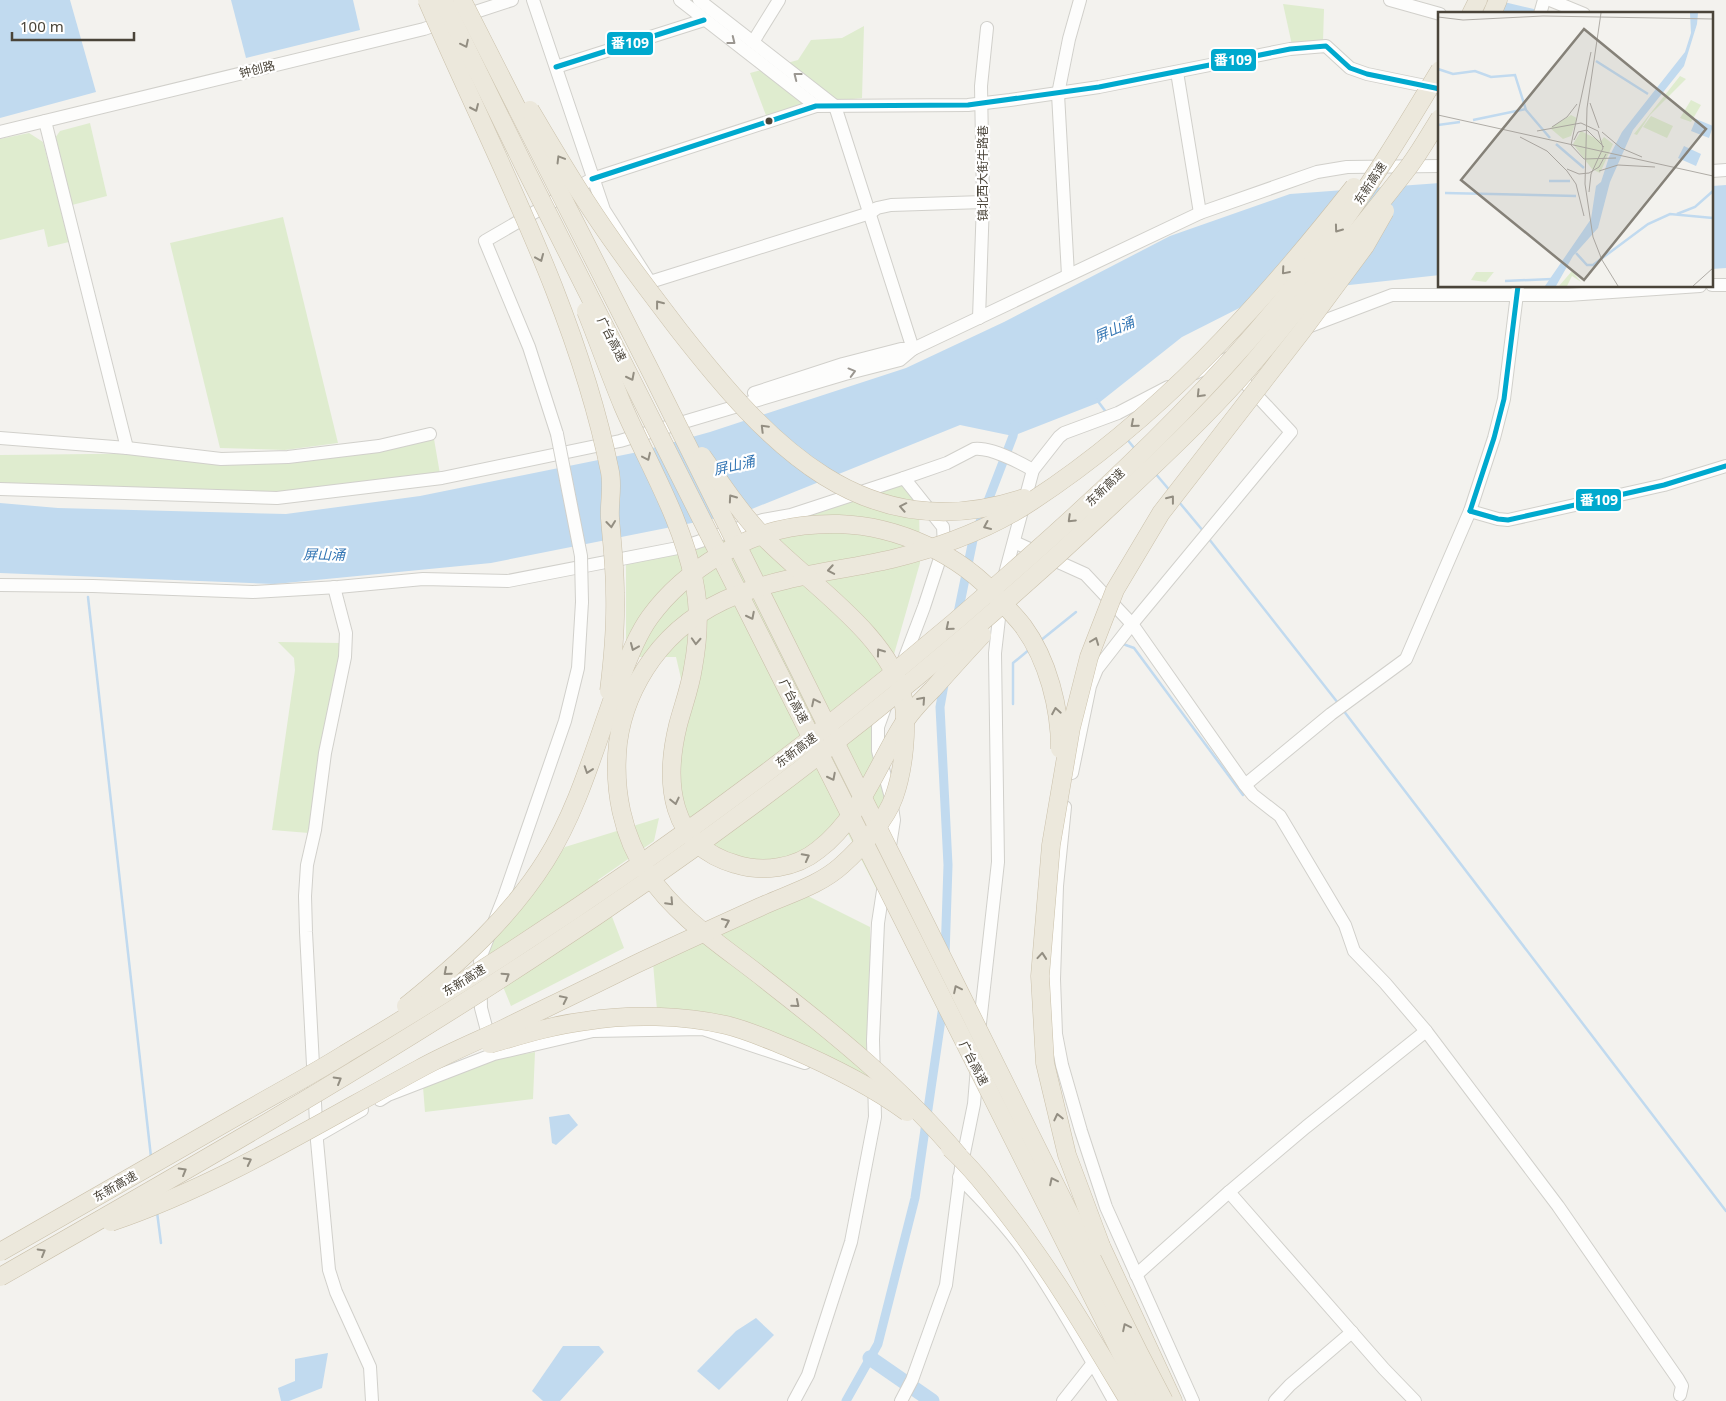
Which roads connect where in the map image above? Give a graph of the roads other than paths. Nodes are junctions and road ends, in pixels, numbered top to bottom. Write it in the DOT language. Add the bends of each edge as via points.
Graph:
graph roads {
  1 [pos="427,0"];
  2 [pos="443,0"];
  3 [pos="463,0"];
  4 [pos="512,0"];
  5 [pos="533,0"];
  6 [pos="680,0"];
  7 [pos="700,0"];
  8 [pos="779,0"];
  9 [pos="1080,0"];
  10 [pos="1390,0"];
  11 [pos="1478,0"];
  12 [pos="1498,0"];
  13 [pos="1544,4"];
  14 [pos="1471,12"];
  15 [pos="1493,12"];
  16 [pos="1576,12"];
  17 [pos="1438,13"];
  18 [pos="704,20"];
  19 [pos="987,28"];
  20 [pos="753,42"];
  21 [pos="556,66"];
  22 [pos="1177,72"];
  23 [pos="1438,73"];
  24 [pos="1438,89"];
  25 [pos="1058,94"];
  26 [pos="981,104"];
  27 [pos="816,106"];
  28 [pos="835,106"];
  29 [pos="45,121"];
  30 [pos="1438,121"];
  31 [pos="1406,126"];
  32 [pos="0,132"];
  33 [pos="1412,162"];
  34 [pos="1438,166"];
  35 [pos="526,170"];
  36 [pos="592,179"];
  37 [pos="983,202"];
  38 [pos="870,213"];
  39 [pos="1200,213"];
  40 [pos="1068,275"];
  41 [pos="1671,288"];
  42 [pos="1518,290"];
  43 [pos="979,318"];
  44 [pos="913,349"];
  45 [pos="1223,360"];
  46 [pos="651,372"];
  47 [pos="430,434"];
  48 [pos="0,438"];
  49 [pos="127,448"];
  50 [pos="1726,466"];
  51 [pos="1034,470"];
  52 [pos="904,478"];
  53 [pos="1052,487"];
  54 [pos="0,488"];
  55 [pos="1470,511"];
  56 [pos="1014,542"];
  57 [pos="1031,581"];
  58 [pos="0,585"];
  59 [pos="334,587"];
  60 [pos="1132,624"];
  61 [pos="604,724"];
  62 [pos="1245,785"];
  63 [pos="1060,794"];
  64 [pos="1426,1031"];
  65 [pos="345,1054"];
  66 [pos="494,1054"];
  67 [pos="434,1061"];
  68 [pos="874,1097"];
  69 [pos="317,1136"];
  70 [pos="958,1156"];
  71 [pos="960,1177"];
  72 [pos="1229,1192"];
  73 [pos="74,1234"];
  74 [pos="0,1252"];
  75 [pos="1136,1275"];
  76 [pos="0,1277"];
  77 [pos="1352,1332"];
  78 [pos="1093,1363"];
  79 [pos="1680,1396"];
  80 [pos="903,1398"];
  81 [pos="372,1401"];
  82 [pos="794,1401"];
  83 [pos="1063,1401"];
  84 [pos="1114,1401"];
  85 [pos="1129,1401"];
  86 [pos="1145,1401"];
  87 [pos="1164,1401"];
  88 [pos="1173,1401"];
  89 [pos="1193,1401"];
  90 [pos="1275,1401"];
  91 [pos="1415,1401"];
  1 -- 61 [label="highway, one-way, bridge" via="546,272 569,330 599,427 610,475 616,593"];
  2 -- 35 [label="highway, 广台高速, one-way, bridge"];
  3 -- 46 [label="highway, 广台高速, bridge"];
  53 -- 3 [label="highway, one-way, bridge" via="993,507 922,511 861,496 834,483 795,456 744,408 641,282 585,200"];
  4 -- 29 [label="street, 钟创路" via="424,29"];
  5 -- 21 [label="street"];
  6 -- 18 [label="street"];
  7 -- 20 [label="street"];
  8 -- 20 [label="street"];
  9 -- 25 [label="street"];
  10 -- 17 [label="street"];
  11 -- 14 [label="highway"];
  12 -- 15 [label="highway"];
  13 -- 16 [label="street"];
  18 -- 21 [label="street"];
  18 -- 27 [label="street, one-way"];
  19 -- 26 [label="street, 镇北西大街牛路巷"];
  28 -- 20 [label="street, one-way"];
  21 -- 36 [label="street"];
  22 -- 24 [label="street" via="1290,49 1326,46 1350,68"];
  22 -- 25 [label="street"];
  22 -- 39 [label="street"];
  23 -- 31 [label="highway, 东新高速, bridge"];
  25 -- 26 [label="street"];
  25 -- 40 [label="street"];
  26 -- 28 [label="street"];
  26 -- 37 [label="street, 镇北西大街牛路巷"];
  27 -- 28 [label="street"];
  27 -- 36 [label="street"];
  28 -- 38 [label="street"];
  29 -- 32 [label="street, 钟创路"];
  29 -- 49 [label="street"];
  30 -- 33 [label="highway, 东新高速, bridge"];
  31 -- 53 [label="highway, one-way, bridge" via="1227,336 1140,418"];
  31 -- 65 [label="highway, 东新高速, one-way, bridge" via="1360,199 1324,248 1218,375 1062,528 977,604 790,754 639,865"];
  33 -- 57 [label="highway, 东新高速, bridge" via="1245,372 1178,442"];
  63 -- 33 [label="highway, one-way, bridge" via="1071,728 1089,657 1115,590 1161,513 1365,246"];
  34 -- 39 [label="street" via="1347,167 1317,172"];
  35 -- 57 [label="highway, one-way, bridge" via="623,406 690,558 695,584 696,650 671,774 679,815 693,840 726,861 760,869 785,866 818,850 857,805 916,707"];
  35 -- 86 [label="highway, 广台高速, one-way, bridge"];
  36 -- 38 [label="street" via="604,210 650,282"];
  36 -- 66 [label="street, bridge" via="485,241 529,346 557,434 581,556 582,602 578,668 566,721 480,958 481,1008"];
  37 -- 38 [label="street" via="891,205"];
  37 -- 43 [label="street, 镇北西大街牛路巷"];
  38 -- 44 [label="street"];
  39 -- 40 [label="street"];
  40 -- 43 [label="street"];
  41 -- 42 [label="street" via="1568,295"];
  42 -- 45 [label="street" via="1392,295"];
  42 -- 55 [label="street" via="1502,407"];
  43 -- 44 [label="street"];
  44 -- 54 [label="street" via="901,349 834,367 653,425 620,440 442,478 277,498"];
  45 -- 51 [label="street" via="1118,413 1064,433"];
  45 -- 60 [label="street" via="1291,432"];
  67 -- 46 [label="highway, one-way, bridge" via="690,938 822,879 862,844 894,798 905,724 903,698 891,669 857,624 776,550 744,514 680,422"];
  87 -- 46 [label="highway, 广台高速, one-way, bridge"];
  47 -- 49 [label="street" via="379,446 288,457 222,459"];
  48 -- 49 [label="street"];
  50 -- 55 [label="street" via="1664,484 1508,520"];
  51 -- 52 [label="street" via="979,448"];
  51 -- 56 [label="street"];
  52 -- 59 [label="street" via="683,547 508,581 423,579"];
  52 -- 68 [label="street" via="943,527 944,546 878,727 878,751 894,820 878,923"];
  53 -- 70 [label="highway, one-way, bridge" via="1000,520 938,545 893,559 774,582 710,606 671,636 647,666 627,704 619,737 617,777 623,819 638,857 661,892 689,920 793,1001 903,1096"];
  55 -- 62 [label="street" via="1406,659"];
  56 -- 60 [label="street" via="1085,574"];
  56 -- 71 [label="street" via="1004,573 995,653 998,862 974,1104"];
  73 -- 57 [label="highway, 东新高速, one-way, bridge" via="408,1038 628,895 855,727"];
  58 -- 59 [label="street" via="252,592"];
  59 -- 69 [label="street" via="346,633 345,656 325,753 305,896"];
  60 -- 62 [label="street"];
  60 -- 75 [label="street" via="1097,669 1090,686 1066,799 1057,886 1054,979 1056,1034 1062,1065 1106,1207"];
  63 -- 61 [label="highway, one-way, bridge" via="1060,730 1054,694 1041,658 1024,628 984,582 962,565 929,546 862,525 806,524 780,529 741,543 698,569 664,599 636,640"];
  61 -- 65 [label="highway, one-way, bridge" via="569,818 513,906 459,962"];
  62 -- 64 [label="street" via="1280,816 1345,925 1354,951"];
  88 -- 63 [label="highway, one-way, bridge" via="1101,1246 1070,1164 1046,1063 1040,976 1051,845"];
  64 -- 72 [label="street"];
  64 -- 79 [label="street" via="1569,1222 1678,1379 1682,1386"];
  65 -- 74 [label="highway, 东新高速, bridge"];
  66 -- 68 [label="street" via="593,1031 703,1030 802,1062"];
  66 -- 69 [label="street" via="388,1095"];
  67 -- 70 [label="highway, bridge" via="586,1020 698,1020 750,1033 854,1078 906,1112"];
  73 -- 67 [label="highway, one-way, bridge" via="184,1193"];
  68 -- 82 [label="street" via="875,1117 851,1242 808,1375"];
  69 -- 81 [label="street" via="330,1270 336,1292 370,1367"];
  70 -- 85 [label="highway, bridge" via="1037,1253"];
  71 -- 78 [label="street" via="991,1209 1024,1251"];
  71 -- 80 [label="street" via="946,1285"];
  72 -- 75 [label="street"];
  72 -- 77 [label="street"];
  76 -- 73 [label="highway, 东新高速, one-way, bridge"];
  75 -- 89 [label="street"];
  77 -- 90 [label="street"];
  77 -- 91 [label="street"];
  78 -- 83 [label="street"];
  78 -- 84 [label="street"];
}
